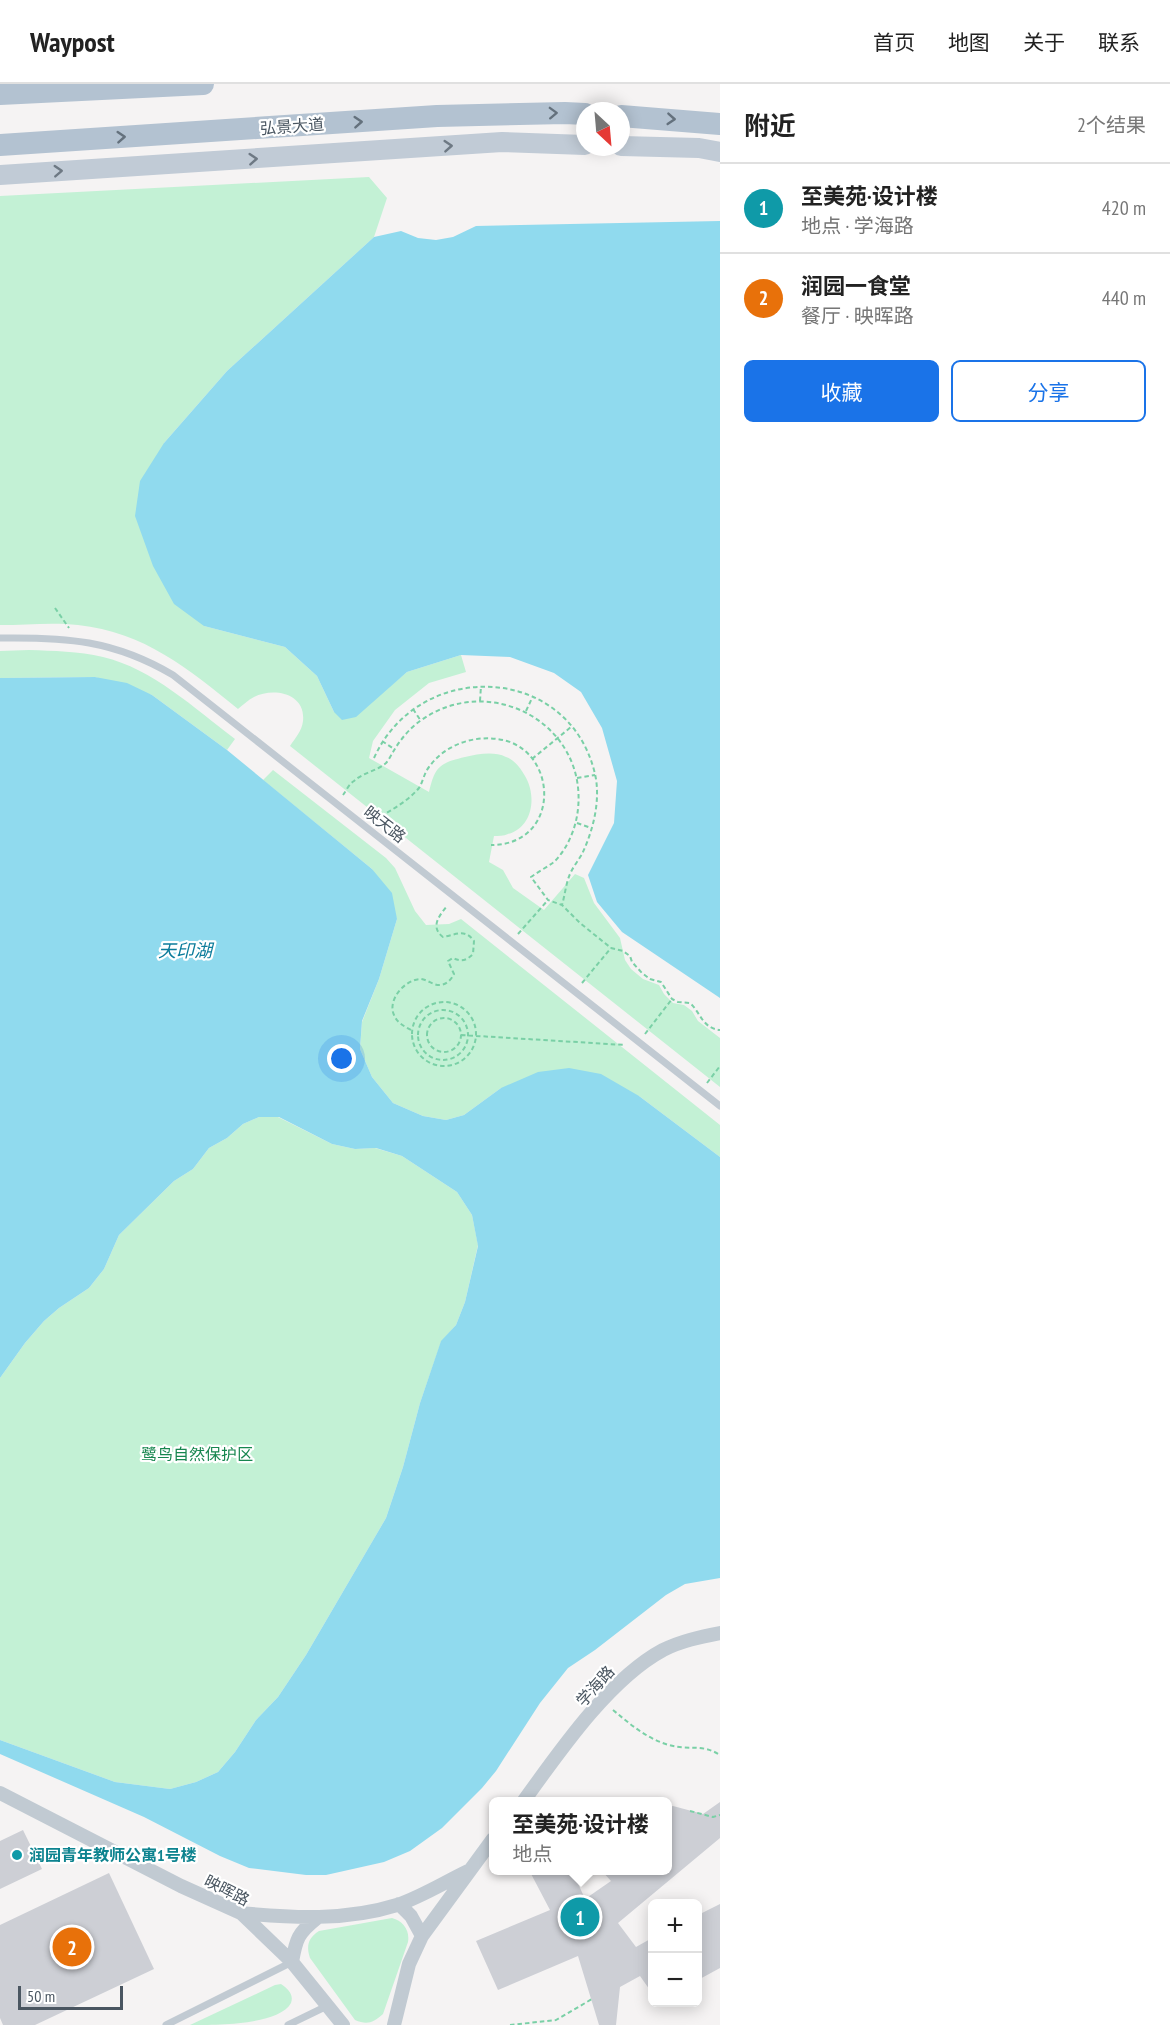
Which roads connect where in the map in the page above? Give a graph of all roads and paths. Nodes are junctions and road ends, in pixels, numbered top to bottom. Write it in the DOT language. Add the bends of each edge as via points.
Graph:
graph roads {
  1 [pos="203,84"];
  2 [pos="0,94"];
  3 [pos="576,114"];
  4 [pos="630,117"];
  5 [pos="720,124"];
  6 [pos="0,145"];
  7 [pos="576,145"];
  8 [pos="630,146"];
  9 [pos="720,152"];
  10 [pos="0,175"];
  11 [pos="54,608"];
  12 [pos="69,628"];
  13 [pos="0,638"];
  14 [pos="481,686"];
  15 [pos="533,696"];
  16 [pos="480,701"];
  17 [pos="413,709"];
  18 [pos="526,711"];
  19 [pos="421,721"];
  20 [pos="571,727"];
  21 [pos="558,738"];
  22 [pos="382,741"];
  23 [pos="394,749"];
  24 [pos="374,758"];
  25 [pos="531,759"];
  26 [pos="595,775"];
  27 [pos="577,778"];
  28 [pos="343,795"];
  29 [pos="374,820"];
  30 [pos="577,823"];
  31 [pos="592,828"];
  32 [pos="491,845"];
  33 [pos="548,900"];
  34 [pos="449,903"];
  35 [pos="562,905"];
  36 [pos="518,934"];
  37 [pos="611,948"];
  38 [pos="581,983"];
  39 [pos="672,999"];
  40 [pos="411,1030"];
  41 [pos="720,1030"];
  42 [pos="645,1034"];
  43 [pos="461,1035"];
  44 [pos="468,1036"];
  45 [pos="476,1037"];
  46 [pos="629,1046"];
  47 [pos="719,1069"];
  48 [pos="707,1083"];
  49 [pos="720,1106"];
  50 [pos="720,1633"];
  51 [pos="603,1701"];
  52 [pos="720,1755"];
  53 [pos="0,1793"];
  54 [pos="527,1797"];
  55 [pos="690,1811"];
  56 [pos="720,1815"];
  57 [pos="489,1844"];
  58 [pos="468,1871"];
  59 [pos="399,1904"];
  60 [pos="241,1913"];
  61 [pos="317,1918"];
  62 [pos="422,1936"];
  63 [pos="292,1962"];
  64 [pos="592,1999"];
  65 [pos="327,2006"];
  66 [pos="392,2023"];
  67 [pos="166,2025"];
  68 [pos="288,2025"];
  69 [pos="343,2025"];
  70 [pos="510,2025"];
  1 -- 2 [label="main road"];
  6 -- 3 [label="main road, 弘景大道, one-way" via="437,116"];
  4 -- 5 [label="main road, one-way"];
  10 -- 7 [label="street, one-way" via="502,142"];
  8 -- 9 [label="street"];
  11 -- 12 [label="path"];
  13 -- 49 [label="lane, 映天路" via="74,639 110,647 173,675"];
  14 -- 15 [label="path"];
  14 -- 16 [label="path"];
  14 -- 17 [label="path" via="435,696"];
  15 -- 18 [label="path"];
  15 -- 20 [label="path" via="553,708"];
  16 -- 18 [label="path"];
  16 -- 19 [label="path" via="441,710"];
  17 -- 19 [label="path"];
  17 -- 22 [label="path"];
  18 -- 21 [label="path"];
  19 -- 23 [label="path"];
  20 -- 21 [label="path"];
  20 -- 26 [label="path" via="585,748"];
  21 -- 25 [label="path"];
  21 -- 27 [label="path"];
  22 -- 23 [label="path"];
  22 -- 24 [label="path"];
  23 -- 28 [label="path" via="385,764 354,780"];
  25 -- 29 [label="path" via="514,745 494,738 457,744 438,756 409,798"];
  25 -- 32 [label="path" via="541,775 544,790 538,823 513,842"];
  26 -- 27 [label="path"];
  26 -- 31 [label="path" via="597,800"];
  27 -- 30 [label="path"];
  30 -- 31 [label="path"];
  30 -- 33 [label="path" via="554,861 531,877"];
  31 -- 35 [label="path" via="569,875"];
  33 -- 35 [label="path"];
  33 -- 36 [label="path"];
  34 -- 40 [label="path" via="436,919 436,928 443,937 467,934 474,941 473,954 466,960 448,961 454,974 448,981 439,985 415,980 400,991 392,1005 393,1014"];
  35 -- 37 [label="path"];
  37 -- 38 [label="path"];
  37 -- 39 [label="path" via="630,956 642,973 661,982"];
  39 -- 41 [label="path" via="690,1003 710,1027"];
  39 -- 42 [label="path"];
  40 -- 45 [label="path" via="421,1010 442,1001 453,1002 471,1015"];
  40 -- 45 [label="path" via="415,1050 430,1064 440,1066 450,1066 468,1056"];
  43 -- 43 [label="path" via="455,1047 442,1052 430,1045 427,1031 435,1020 449,1019"];
  43 -- 44 [label="path"];
  44 -- 44 [label="path" via="461,1052 444,1059 427,1053 418,1038 423,1020 438,1010 456,1013 463,1019"];
  44 -- 45 [label="path"];
  45 -- 46 [label="path"];
  47 -- 48 [label="path"];
  50 -- 51 [label="street, 学海路" via="690,1639 662,1651 627,1674"];
  51 -- 52 [label="path" via="642,1733 670,1746 709,1748"];
  51 -- 54 [label="street, 学海路"];
  53 -- 60 [label="street, 映晖路" via="180,1886"];
  55 -- 56 [label="path"];
  57 -- 58 [label="street"];
  58 -- 59 [label="street"];
  58 -- 62 [label="street"];
  59 -- 61 [label="street"];
  59 -- 62 [label="street"];
  60 -- 61 [label="street"];
  60 -- 63 [label="street, 映晖路"];
  61 -- 63 [label="street" via="302,1929"];
  62 -- 66 [label="street" via="409,1964"];
  63 -- 65 [label="street, 映晖路"];
  63 -- 67 [label="lane"];
  64 -- 70 [label="path" via="556,2020"];
  65 -- 68 [label="lane"];
  65 -- 69 [label="street, 映晖路"];
}
